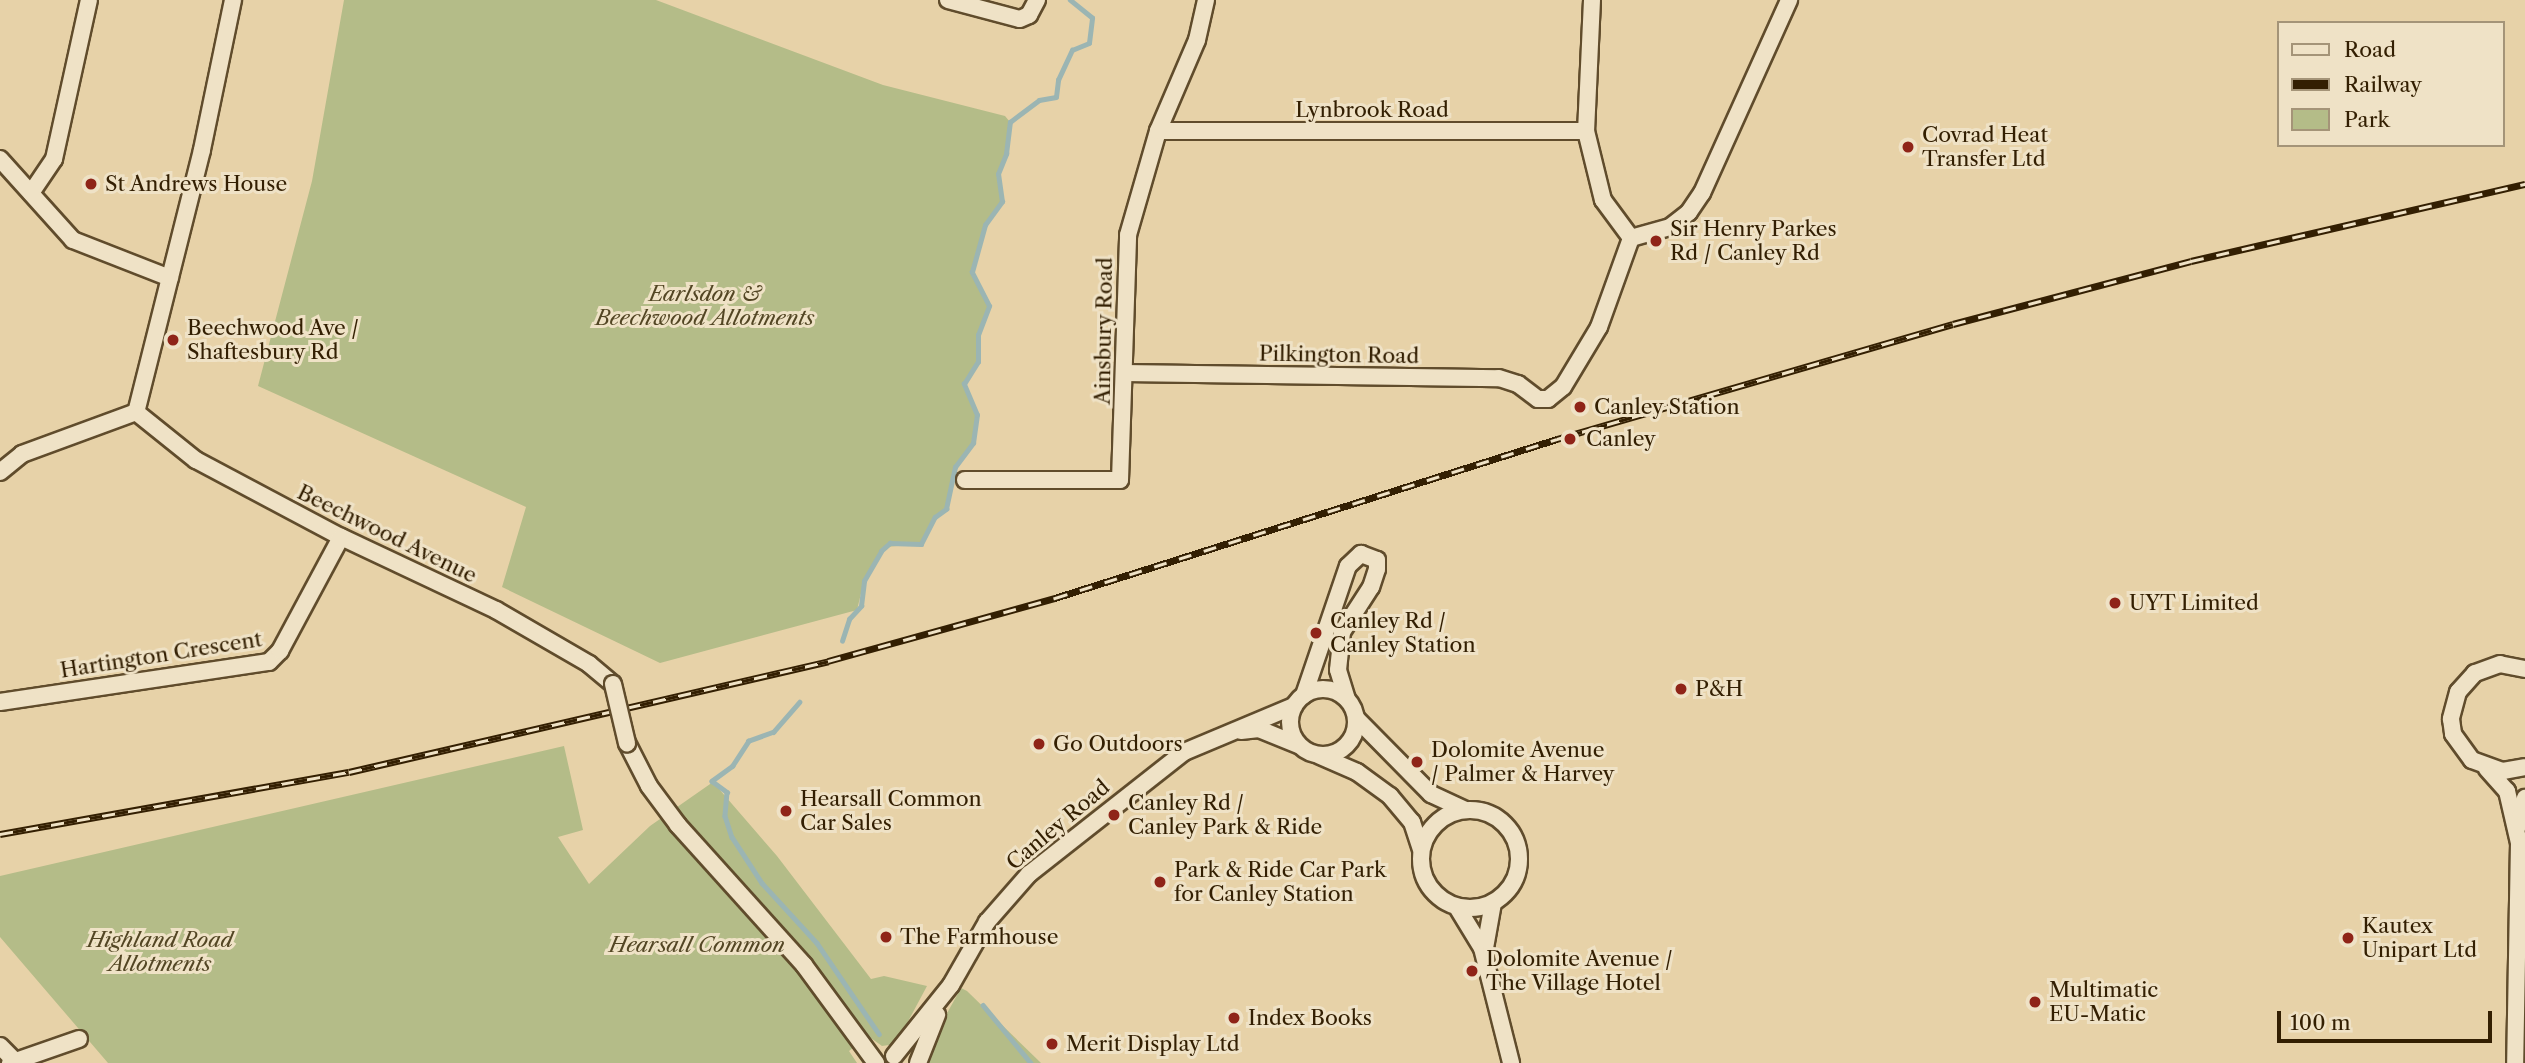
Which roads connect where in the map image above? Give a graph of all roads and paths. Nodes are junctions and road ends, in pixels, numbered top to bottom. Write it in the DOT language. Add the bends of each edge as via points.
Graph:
graph roads {
  1 [pos="89,0"];
  2 [pos="233,0"];
  3 [pos="948,0"];
  4 [pos="1037,0"];
  5 [pos="1206,0"];
  6 [pos="1592,0"];
  7 [pos="1789,0"];
  8 [pos="1158,131"];
  9 [pos="1586,131"];
  10 [pos="0,159"];
  11 [pos="31,193"];
  12 [pos="1631,238"];
  13 [pos="170,278"];
  14 [pos="1124,373"];
  15 [pos="136,412"];
  16 [pos="0,472"];
  17 [pos="965,480"];
  18 [pos="341,537"];
  19 [pos="2525,669"];
  20 [pos="1347,699"];
  21 [pos="1299,700"];
  22 [pos="0,702"];
  23 [pos="1356,718"];
  24 [pos="1226,732"];
  25 [pos="1298,745"];
  26 [pos="1317,755"];
  27 [pos="2525,767"];
  28 [pos="2487,769"];
  29 [pos="2525,798"];
  30 [pos="1466,810"];
  31 [pos="2518,829"];
  32 [pos="1421,849"];
  33 [pos="1493,903"];
  34 [pos="1457,907"];
  35 [pos="1486,968"];
  36 [pos="951,985"];
  37 [pos="79,1039"];
  38 [pos="0,1046"];
  39 [pos="890,1061"];
  40 [pos="12,1062"];
  41 [pos="918,1063"];
  42 [pos="1511,1063"];
  43 [pos="2515,1063"];
  1 -- 11 [label="street" via="54,159"];
  2 -- 13 [label="street"];
  3 -- 4 [label="street" via="1020,19 1030,15"];
  5 -- 8 [label="street, Ainsbury Road" via="1197,40"];
  6 -- 9 [label="street"];
  7 -- 12 [label="street" via="1702,193 1689,212 1670,227"];
  8 -- 9 [label="street, Lynbrook Road"];
  8 -- 14 [label="street, Ainsbury Road" via="1128,235"];
  9 -- 12 [label="street" via="1603,200"];
  10 -- 11 [label="street"];
  11 -- 13 [label="street" via="73,240"];
  12 -- 14 [label="street, Pilkington Road" via="1604,318 1563,387 1548,399 1538,399 1518,384 1499,378"];
  13 -- 15 [label="street"];
  14 -- 17 [label="street, Ainsbury Road" via="1120,480"];
  15 -- 16 [label="street" via="22,454"];
  15 -- 18 [label="street, Beechwood Avenue" via="196,460"];
  18 -- 22 [label="street, Hartington Crescent" via="280,651 269,662"];
  18 -- 39 [label="street, Beechwood Avenue, bridge" via="496,610 589,664 613,684 626,743 649,786 678,825 804,965 856,1037"];
  19 -- 28 [label="street" via="2500,664 2486,667 2465,681 2452,705 2460,748"];
  20 -- 21 [label="street" via="1322,689"];
  20 -- 21 [label="street" via="1338,670 1342,632 1377,569 1377,560 1361,554 1348,566"];
  20 -- 23 [label="street"];
  21 -- 24 [label="street, Canley Road"];
  21 -- 25 [label="street" via="1290,730"];
  23 -- 26 [label="street" via="1347,746 1333,754"];
  23 -- 30 [label="street" via="1415,780 1441,801"];
  24 -- 25 [label="street, Canley Road" via="1259,729"];
  24 -- 36 [label="street, Canley Road" via="1167,763 1029,874 987,922"];
  25 -- 26 [label="street"];
  26 -- 32 [label="street" via="1357,772 1390,796 1412,822"];
  27 -- 28 [label="street"];
  28 -- 31 [label="street" via="2507,791"];
  29 -- 31 [label="street"];
  30 -- 32 [label="street" via="1440,820"];
  30 -- 33 [label="street" via="1496,817 1511,831 1518,849 1516,877"];
  31 -- 43 [label="street"];
  32 -- 34 [label="street" via="1427,884 1439,898"];
  33 -- 34 [label="street"];
  33 -- 35 [label="street" via="1485,931"];
  34 -- 35 [label="street" via="1476,932"];
  35 -- 42 [label="street"];
  36 -- 39 [label="street, Canley Road"];
  36 -- 41 [label="street, Canley Road"];
  37 -- 40 [label="street"];
  38 -- 40 [label="street"];
}
